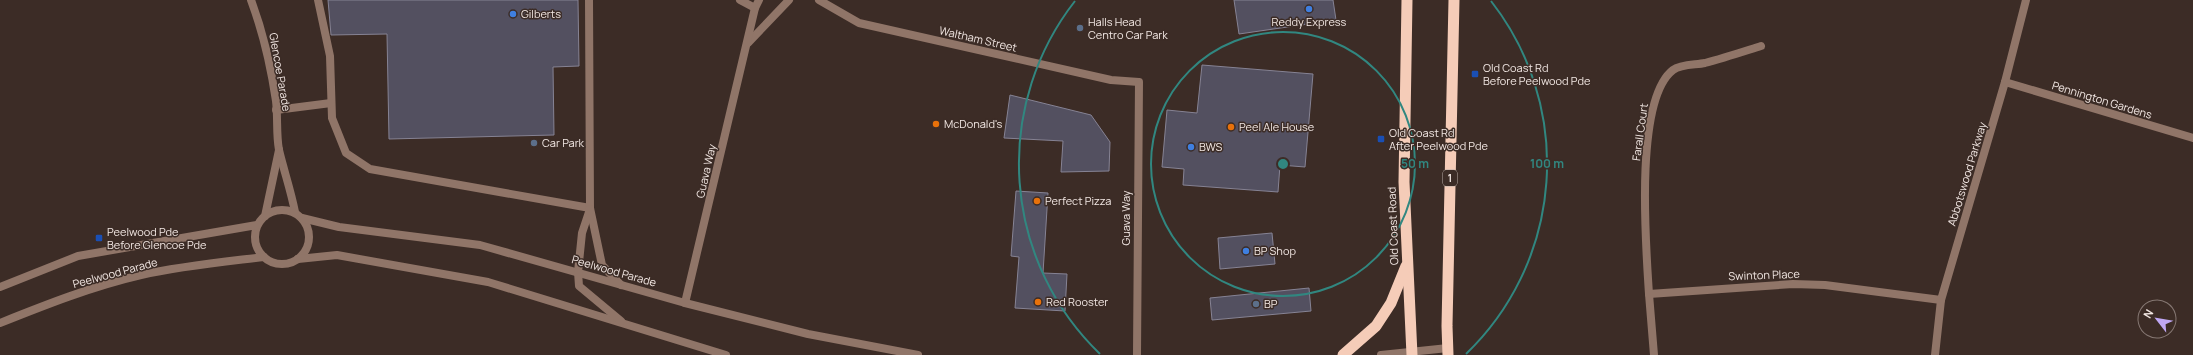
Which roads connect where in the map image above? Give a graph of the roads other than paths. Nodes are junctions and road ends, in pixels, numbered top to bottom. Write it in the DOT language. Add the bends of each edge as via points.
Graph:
graph roads {
  1 [pos="251,0"];
  2 [pos="318,0"];
  3 [pos="589,0"];
  4 [pos="740,0"];
  5 [pos="759,0"];
  6 [pos="789,0"];
  7 [pos="819,0"];
  8 [pos="1407,0"];
  9 [pos="1454,0"];
  10 [pos="2026,0"];
  11 [pos="755,8"];
  12 [pos="748,44"];
  13 [pos="1761,46"];
  14 [pos="1139,82"];
  15 [pos="2005,82"];
  16 [pos="331,103"];
  17 [pos="276,110"];
  18 [pos="2193,138"];
  19 [pos="279,150"];
  20 [pos="590,208"];
  21 [pos="295,212"];
  22 [pos="265,216"];
  23 [pos="302,218"];
  24 [pos="257,225"];
  25 [pos="264,257"];
  26 [pos="298,259"];
  27 [pos="1408,261"];
  28 [pos="578,272"];
  29 [pos="621,285"];
  30 [pos="0,287"];
  31 [pos="1650,294"];
  32 [pos="1941,300"];
  33 [pos="685,303"];
  34 [pos="0,323"];
  35 [pos="626,325"];
  36 [pos="1448,351"];
  37 [pos="1412,353"];
  38 [pos="726,355"];
  39 [pos="918,355"];
  40 [pos="1137,355"];
  41 [pos="1343,355"];
  42 [pos="1381,355"];
  43 [pos="1654,355"];
  44 [pos="1935,355"];
  1 -- 17 [label="street, Glencoe Parade" via="268,56"];
  2 -- 16 [label="street" via="330,56"];
  3 -- 20 [label="street"];
  4 -- 11 [label="street"];
  5 -- 11 [label="street, Guava Way"];
  6 -- 12 [label="street, Guava Way"];
  7 -- 14 [label="street, Waltham Street" via="859,23 1112,80"];
  8 -- 27 [label="highway, Old Coast Road" via="1404,182"];
  9 -- 36 [label="highway, 1"];
  10 -- 15 [label="street, Abbotswood Parkway"];
  11 -- 12 [label="street, Guava Way"];
  12 -- 33 [label="street, Guava Way"];
  13 -- 31 [label="street, Farall Court" via="1674,69 1663,81 1655,101 1646,155 1644,215"];
  14 -- 40 [label="street, Guava Way"];
  15 -- 18 [label="street, Pennington Gardens"];
  15 -- 32 [label="street, Abbotswood Parkway"];
  16 -- 17 [label="street"];
  16 -- 20 [label="street" via="332,118 346,153 370,169"];
  17 -- 19 [label="street, Glencoe Parade"];
  19 -- 21 [label="street, Glencoe Parade"];
  19 -- 22 [label="street, Glencoe Parade"];
  20 -- 28 [label="street" via="582,233"];
  20 -- 29 [label="street" via="602,265"];
  21 -- 22 [label="street" via="278,210"];
  21 -- 23 [label="street"];
  22 -- 24 [label="street"];
  23 -- 26 [label="street" via="307,226 309,240"];
  23 -- 28 [label="street, Peelwood Parade" via="339,227 480,245"];
  24 -- 25 [label="street" via="255,243"];
  24 -- 30 [label="street, Peelwood Parade" via="78,256"];
  25 -- 26 [label="street" via="280,264"];
  25 -- 34 [label="street, Peelwood Parade" via="140,275"];
  26 -- 35 [label="street" via="337,255 488,282"];
  27 -- 37 [label="highway, Old Coast Road"];
  27 -- 41 [label="highway" via="1391,304 1376,326"];
  28 -- 29 [label="street, Peelwood Parade"];
  28 -- 35 [label="street" via="579,286"];
  29 -- 33 [label="street, Peelwood Parade"];
  31 -- 32 [label="street, Swinton Place" via="1793,284 1825,285"];
  31 -- 43 [label="street"];
  32 -- 44 [label="street, Abbotswood Parkway"];
  33 -- 39 [label="street, Peelwood Parade" via="808,334"];
  35 -- 38 [label="street"];
  36 -- 37 [label="street"];
  37 -- 42 [label="street"];
}
